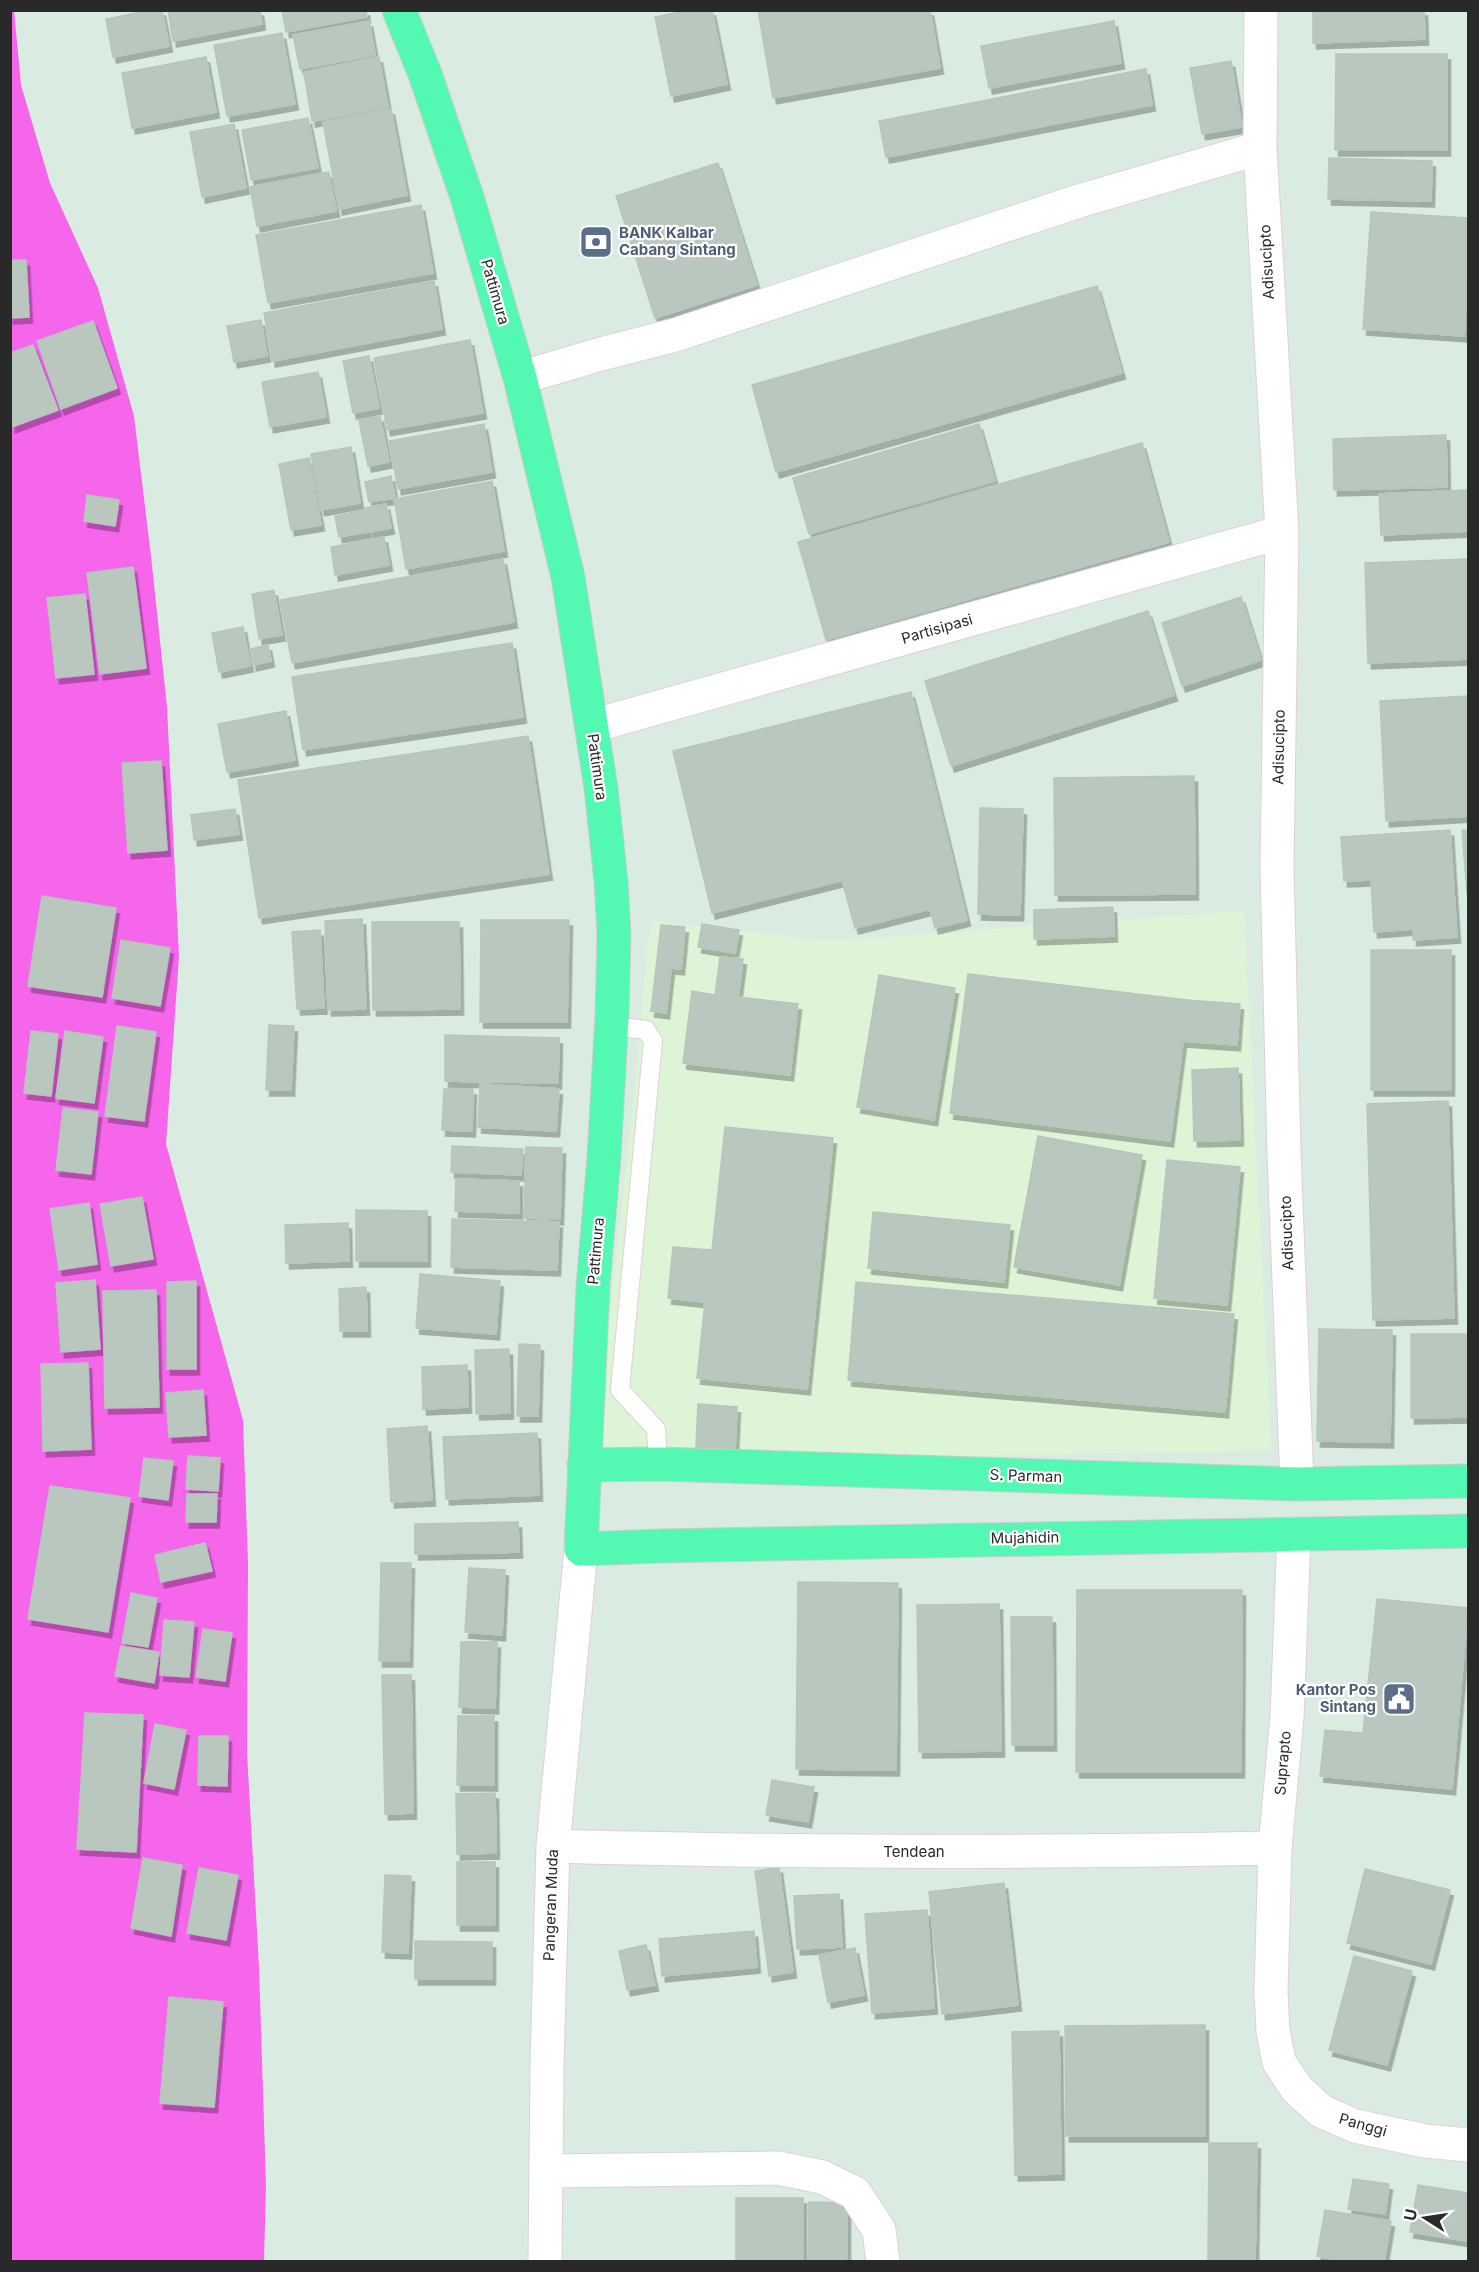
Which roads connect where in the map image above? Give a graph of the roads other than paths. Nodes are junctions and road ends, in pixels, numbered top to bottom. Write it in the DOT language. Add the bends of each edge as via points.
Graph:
graph roads {
  1 [pos="1261,10"];
  2 [pos="403,12"];
  3 [pos="1260,148"];
  4 [pos="520,378"];
  5 [pos="1282,532"];
  6 [pos="592,726"];
  7 [pos="610,1026"];
  8 [pos="658,1464"];
  9 [pos="584,1465"];
  10 [pos="1468,1481"];
  11 [pos="1297,1484"];
  12 [pos="1468,1531"];
  13 [pos="1294,1534"];
  14 [pos="581,1549"];
  15 [pos="553,1846"];
  16 [pos="1275,1848"];
  17 [pos="1271,1992"];
  18 [pos="1468,2145"];
  19 [pos="546,2170"];
  20 [pos="545,2262"];
  21 [pos="883,2262"];
  1 -- 3 [label="street, Adisucipto"];
  2 -- 4 [label="main road, Pattimura" via="467,198"];
  3 -- 4 [label="street" via="1068,204 675,335"];
  3 -- 5 [label="street, Adisucipto"];
  4 -- 6 [label="main road, Pattimura" via="568,578"];
  5 -- 6 [label="street, Partisipasi"];
  5 -- 11 [label="street, Adisucipto" via="1276,867"];
  6 -- 7 [label="main road, Pattimura" via="611,880 614,934"];
  7 -- 8 [label="lane" via="646,1030 652,1041 620,1390 656,1429"];
  7 -- 9 [label="main road, Pattimura"];
  8 -- 9 [label="main road, S. Parman"];
  8 -- 11 [label="main road, S. Parman"];
  9 -- 14 [label="main road, Pattimura"];
  10 -- 11 [label="main road, S. Parman"];
  12 -- 13 [label="main road, Mujahidin"];
  13 -- 14 [label="main road, Mujahidin"];
  13 -- 16 [label="street, Suprapto" via="1287,1717"];
  14 -- 15 [label="street, Pangeran Muda"];
  15 -- 16 [label="street, Tendean" via="848,1852"];
  15 -- 19 [label="street, Pangeran Muda"];
  16 -- 17 [label="street, Suprapto"];
  17 -- 18 [label="street, Panggi" via="1279,2062 1297,2089 1321,2111 1354,2126 1425,2141"];
  19 -- 20 [label="street, Pangeran Muda"];
  19 -- 21 [label="street" via="778,2168 822,2177 855,2193 879,2230"];
}
